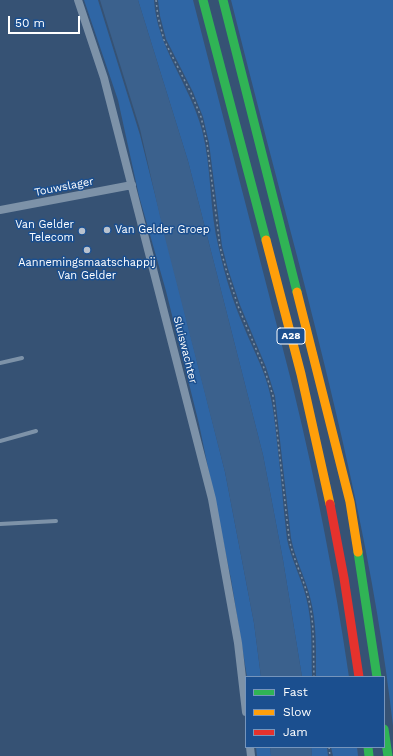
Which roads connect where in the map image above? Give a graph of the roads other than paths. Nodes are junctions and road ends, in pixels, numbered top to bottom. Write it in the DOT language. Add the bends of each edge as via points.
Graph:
graph roads {
  1 [pos="78,0"];
  2 [pos="203,0"];
  3 [pos="223,0"];
  4 [pos="132,185"];
  5 [pos="0,210"];
  6 [pos="22,358"];
  7 [pos="0,363"];
  8 [pos="36,431"];
  9 [pos="0,441"];
  10 [pos="56,521"];
  11 [pos="0,524"];
  12 [pos="359,676"];
  13 [pos="377,676"];
  14 [pos="245,703"];
  15 [pos="385,736"];
  16 [pos="388,756"];
  1 -- 4 [label="street, Sluiswachter" via="104,78"];
  2 -- 12 [label="highway, A28" via="303,381 344,578"];
  3 -- 13 [label="highway, A28" via="350,502"];
  4 -- 5 [label="street, Touwslager"];
  4 -- 14 [label="street, Sluiswachter" via="212,499 238,643"];
  6 -- 7 [label="lane"];
  8 -- 9 [label="lane"];
  10 -- 11 [label="lane"];
  15 -- 16 [label="highway"];
}
